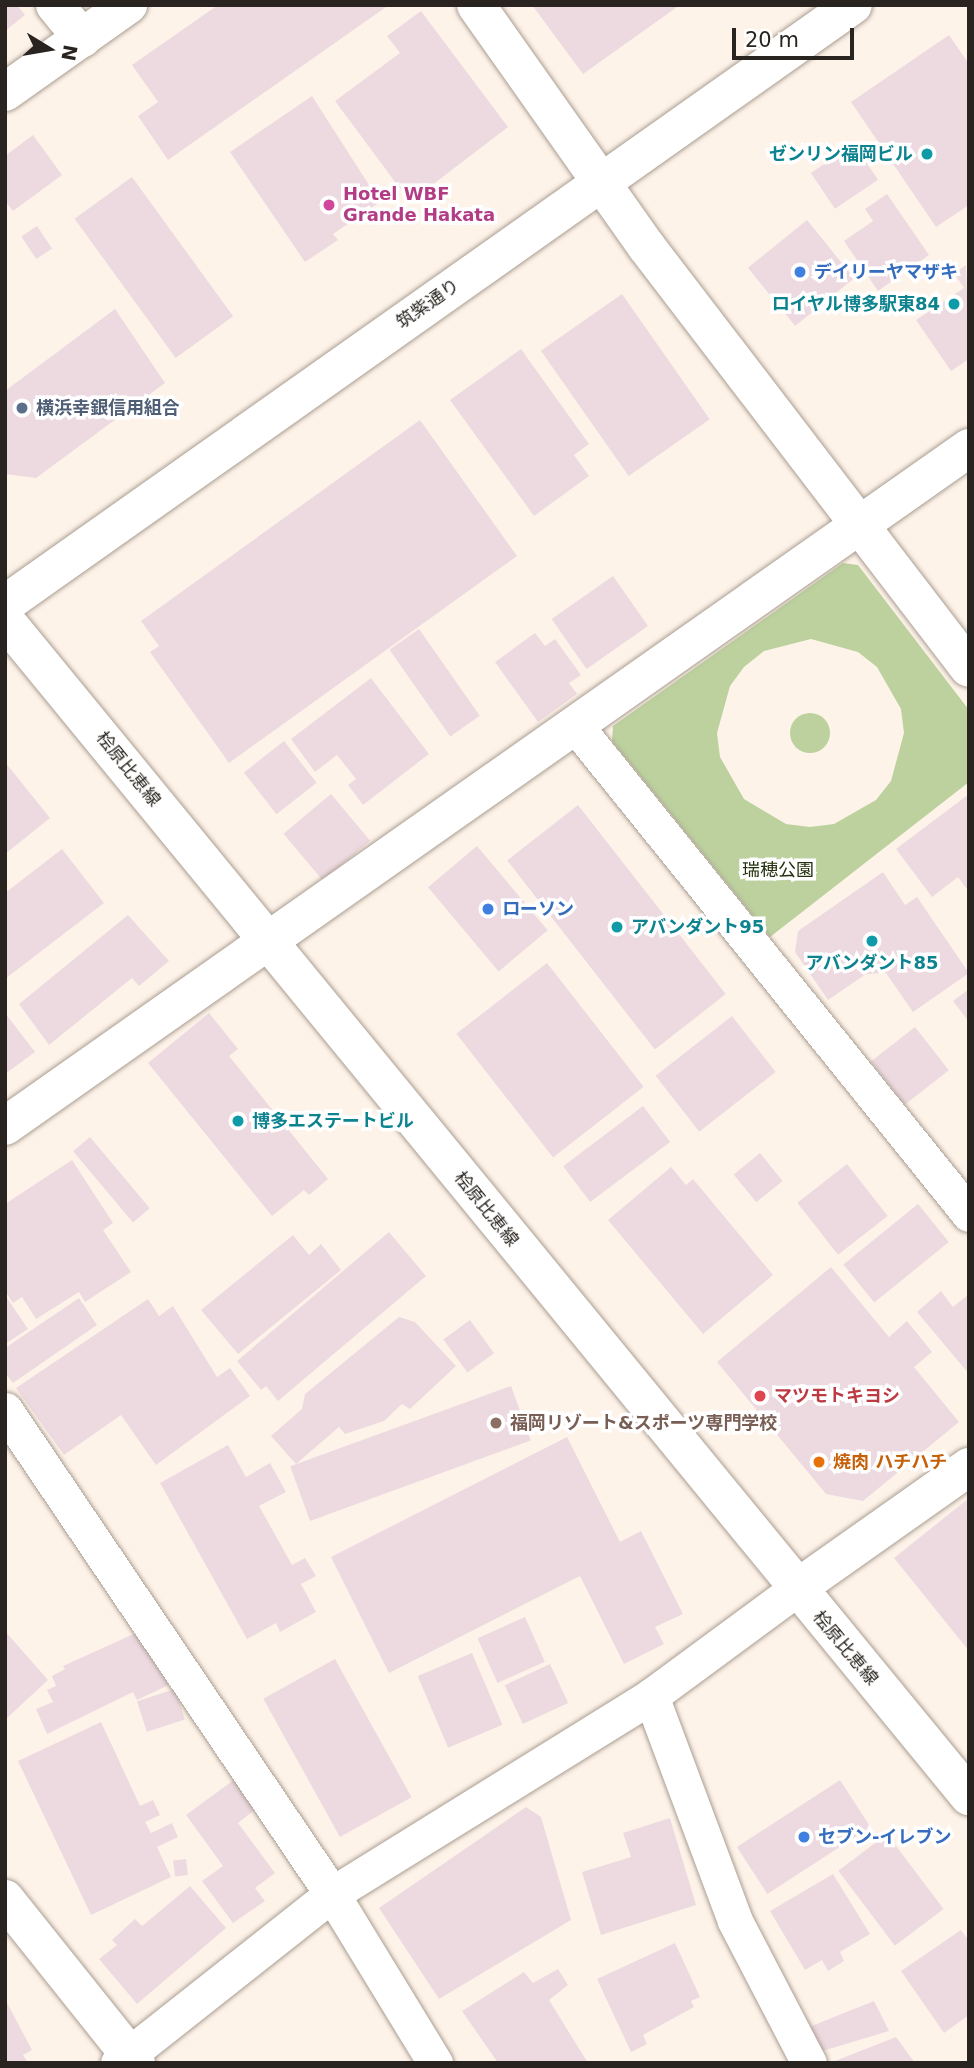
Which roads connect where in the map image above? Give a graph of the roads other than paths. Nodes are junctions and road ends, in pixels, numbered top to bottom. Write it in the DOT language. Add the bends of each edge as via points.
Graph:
graph roads {
  1 [pos="55,5"];
  2 [pos="128,5"];
  3 [pos="477,5"];
  4 [pos="853,5"];
  5 [pos="82,38"];
  6 [pos="5,92"];
  7 [pos="600,182"];
  8 [pos="969,447"];
  9 [pos="860,525"];
  10 [pos="5,604"];
  11 [pos="5,620"];
  12 [pos="969,668"];
  13 [pos="575,725"];
  14 [pos="268,942"];
  15 [pos="5,1126"];
  16 [pos="969,1214"];
  17 [pos="5,1410"];
  18 [pos="969,1467"];
  19 [pos="796,1589"];
  20 [pos="651,1696"];
  21 [pos="969,1796"];
  22 [pos="332,1894"];
  23 [pos="5,1899"];
  24 [pos="128,2060"];
  25 [pos="435,2063"];
  26 [pos="809,2063"];
  1 -- 5 [label="street"];
  2 -- 5 [label="street"];
  3 -- 7 [label="street" via="569,131"];
  4 -- 7 [label="street, 筑紫通り"];
  5 -- 6 [label="street"];
  7 -- 9 [label="street"];
  7 -- 10 [label="street, 筑紫通り"];
  8 -- 9 [label="street"];
  9 -- 12 [label="street"];
  9 -- 13 [label="street"];
  11 -- 14 [label="street, 桧原比恵線"];
  13 -- 14 [label="street"];
  13 -- 16 [label="street"];
  14 -- 15 [label="street"];
  14 -- 19 [label="street, 桧原比恵線"];
  17 -- 22 [label="street"];
  18 -- 19 [label="street"];
  19 -- 20 [label="street"];
  19 -- 21 [label="street, 桧原比恵線"];
  20 -- 22 [label="street"];
  20 -- 26 [label="street" via="735,1922"];
  22 -- 24 [label="street"];
  22 -- 25 [label="street"];
  23 -- 24 [label="street"];
}
